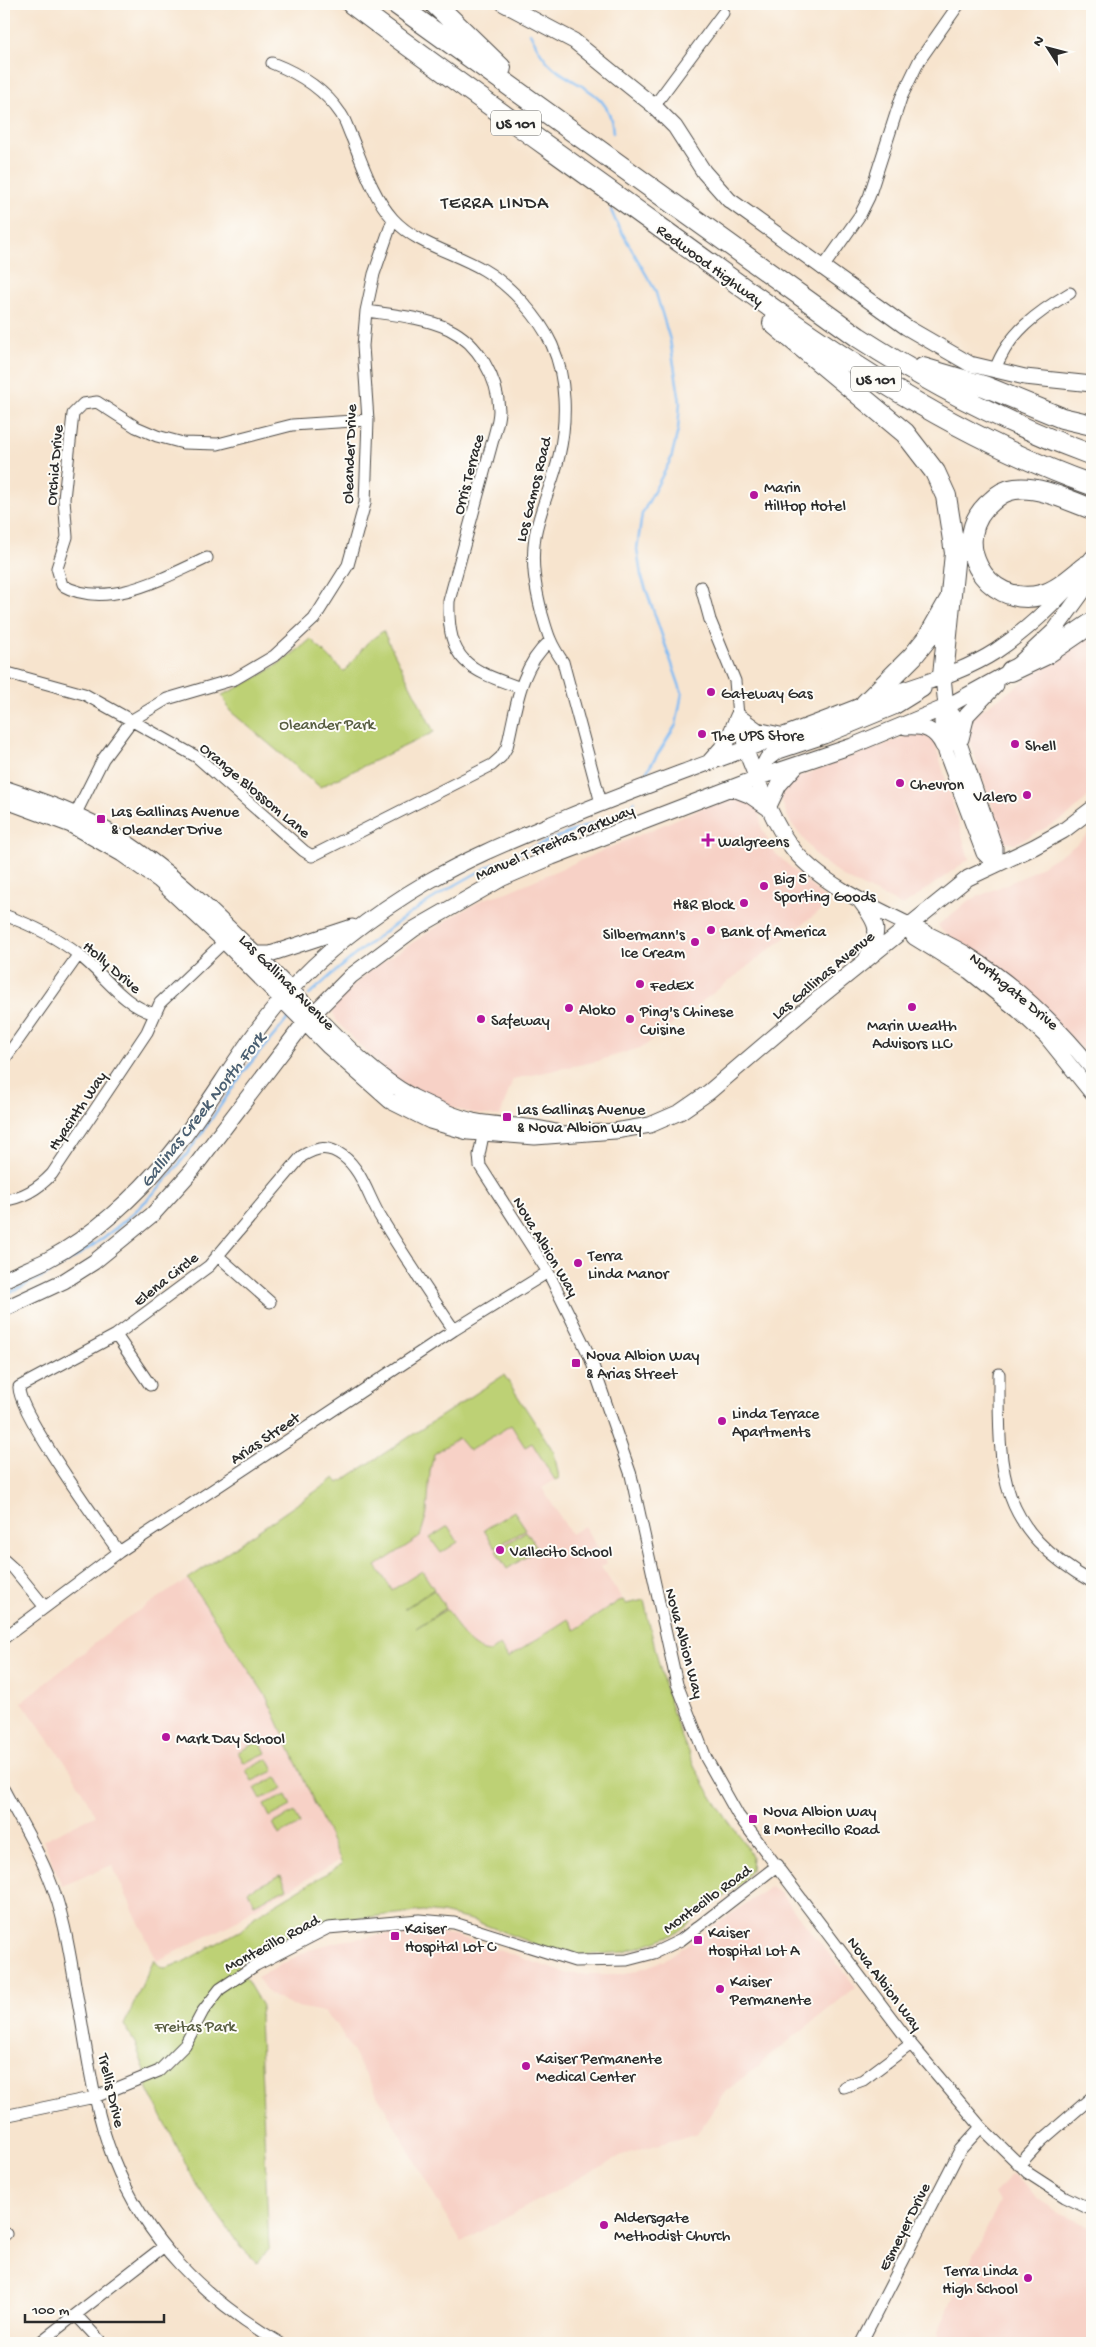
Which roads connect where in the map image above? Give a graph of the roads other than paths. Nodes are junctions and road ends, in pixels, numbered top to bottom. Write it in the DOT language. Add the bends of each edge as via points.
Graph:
graph roads {
  1 [pos="352,4"];
  2 [pos="396,4"];
  3 [pos="435,4"];
  4 [pos="504,4"];
  5 [pos="959,4"];
  6 [pos="723,13"];
  7 [pos="272,63"];
  8 [pos="654,106"];
  9 [pos="549,115"];
  10 [pos="393,219"];
  11 [pos="679,241"];
  12 [pos="822,269"];
  13 [pos="1070,293"];
  14 [pos="366,311"];
  15 [pos="890,357"];
  16 [pos="995,370"];
  17 [pos="1090,385"];
  18 [pos="368,420"];
  19 [pos="1092,425"];
  20 [pos="1092,455"];
  21 [pos="1092,485"];
  22 [pos="1092,509"];
  23 [pos="207,558"];
  24 [pos="1090,568"];
  25 [pos="700,587"];
  26 [pos="951,597"];
  27 [pos="1092,623"];
  28 [pos="549,642"];
  29 [pos="1011,671"];
  30 [pos="4,672"];
  31 [pos="943,676"];
  32 [pos="521,688"];
  33 [pos="865,704"];
  34 [pos="946,707"];
  35 [pos="738,716"];
  36 [pos="132,720"];
  37 [pos="899,728"];
  38 [pos="782,735"];
  39 [pos="961,746"];
  40 [pos="745,749"];
  41 [pos="946,752"];
  42 [pos="708,763"];
  43 [pos="796,765"];
  44 [pos="757,778"];
  45 [pos="4,788"];
  46 [pos="731,788"];
  47 [pos="4,800"];
  48 [pos="601,803"];
  49 [pos="768,808"];
  50 [pos="1092,809"];
  51 [pos="73,820"];
  52 [pos="995,864"];
  53 [pos="857,897"];
  54 [pos="933,903"];
  55 [pos="4,915"];
  56 [pos="363,923"];
  57 [pos="908,925"];
  58 [pos="228,937"];
  59 [pos="940,940"];
  60 [pos="78,954"];
  61 [pos="254,954"];
  62 [pos="864,962"];
  63 [pos="298,1006"];
  64 [pos="154,1014"];
  65 [pos="1051,1032"];
  66 [pos="4,1060"];
  67 [pos="1092,1068"];
  68 [pos="1092,1093"];
  69 [pos="484,1128"];
  70 [pos="4,1200"];
  71 [pos="217,1255"];
  72 [pos="548,1272"];
  73 [pos="4,1280"];
  74 [pos="270,1302"];
  75 [pos="4,1309"];
  76 [pos="454,1330"];
  77 [pos="116,1335"];
  78 [pos="999,1374"];
  79 [pos="150,1385"];
  80 [pos="119,1552"];
  81 [pos="4,1560"];
  82 [pos="1092,1582"];
  83 [pos="44,1606"];
  84 [pos="4,1638"];
  85 [pos="4,1790"];
  86 [pos="778,1865"];
  87 [pos="911,2044"];
  88 [pos="844,2087"];
  89 [pos="95,2097"];
  90 [pos="1090,2101"];
  91 [pos="4,2116"];
  92 [pos="981,2127"];
  93 [pos="1019,2165"];
  94 [pos="1092,2210"];
  95 [pos="163,2247"];
  96 [pos="76,2315"];
  97 [pos="39,2343"];
  98 [pos="102,2343"];
  99 [pos="280,2343"];
  100 [pos="861,2343"];
  1 -- 11 [label="highway, Redwood Highway / US 101"];
  2 -- 9 [label="highway, Redwood Highway / US 101"];
  3 -- 9 [label="highway"];
  4 -- 8 [label="main road" via="574,41"];
  5 -- 12 [label="street" via="919,61 900,98 870,197"];
  6 -- 8 [label="street"];
  7 -- 10 [label="street, Los Gamos Road" via="312,84 342,115 369,180"];
  8 -- 12 [label="main road" via="675,127 704,172 729,200"];
  9 -- 15 [label="highway, Redwood Highway / US 101" via="826,315"];
  10 -- 14 [label="street, Oleander Drive" via="374,274"];
  10 -- 28 [label="street, Los Gamos Road" via="424,243 484,270 508,288 528,308 552,345 563,385 565,420 559,457 535,536 532,568"];
  11 -- 21 [label="highway, Redwood Highway / US 101" via="829,349 912,401 998,447"];
  11 -- 26 [label="highway" via="899,428 930,464 946,496 952,525 955,553"];
  12 -- 16 [label="main road" via="954,356"];
  13 -- 16 [label="street" via="1038,312 1010,340"];
  14 -- 18 [label="street, Oleander Drive" via="363,346"];
  14 -- 32 [label="street, Orris Terrace" via="418,319 450,329 486,363 499,410 496,432 449,601 448,622 456,649 466,663 480,673"];
  15 -- 19 [label="highway" via="984,386 1069,420"];
  15 -- 20 [label="highway, Redwood Highway / US 101" via="991,413"];
  16 -- 17 [label="main road"];
  18 -- 23 [label="street, Orchid Drive" via="292,425 218,444 183,443 136,427 97,402 83,404 73,414 64,499 67,537 57,568 62,585 84,594 133,591"];
  18 -- 36 [label="street, Oleander Drive" via="365,503 348,565 314,619 274,656 235,679 167,699"];
  22 -- 24 [label="highway" via="1039,491 1015,489 999,495 983,508 974,523 971,537 974,560 980,572 993,585 1012,595 1042,595"];
  24 -- 29 [label="main road, Manuel T Freitas Parkway" via="1055,630"];
  24 -- 31 [label="main road, Manuel T Freitas Parkway" via="1014,638 992,653"];
  25 -- 35 [label="street, Northgate Drive" via="735,681"];
  26 -- 31 [label="highway"];
  26 -- 33 [label="highway" via="929,636"];
  27 -- 29 [label="highway" via="1045,655"];
  28 -- 32 [label="street, Orange Blossom Lane" via="531,661"];
  28 -- 48 [label="street, Los Gamos Road" via="563,662"];
  29 -- 34 [label="main road, Manuel T Freitas Parkway"];
  29 -- 39 [label="main road" via="967,715"];
  30 -- 36 [label="street, Orange Blossom Lane" via="84,694"];
  31 -- 33 [label="main road, Manuel T Freitas Parkway"];
  31 -- 34 [label="main road"];
  31 -- 44 [label="main road" via="894,707 776,752 767,759"];
  32 -- 36 [label="street, Orange Blossom Lane" via="502,757 312,856 197,757"];
  33 -- 38 [label="main road, Manuel T Freitas Parkway"];
  34 -- 37 [label="main road, Manuel T Freitas Parkway"];
  34 -- 39 [label="main road" via="954,717"];
  34 -- 41 [label="main road" via="942,722"];
  35 -- 38 [label="main road" via="757,730"];
  35 -- 40 [label="street, Northgate Drive"];
  35 -- 42 [label="main road" via="726,742"];
  36 -- 51 [label="street, Oleander Drive" via="103,759"];
  37 -- 41 [label="main road" via="920,726 931,729"];
  37 -- 43 [label="main road, Manuel T Freitas Parkway"];
  38 -- 40 [label="main road, Manuel T Freitas Parkway"];
  39 -- 52 [label="main road" via="995,848"];
  40 -- 42 [label="main road, Manuel T Freitas Parkway"];
  40 -- 44 [label="main road, Northgate Drive"];
  40 -- 46 [label="main road" via="742,771"];
  41 -- 52 [label="main road" via="984,853"];
  42 -- 48 [label="main road, Manuel T Freitas Parkway"];
  43 -- 44 [label="main road, Manuel T Freitas Parkway"];
  43 -- 49 [label="main road" via="779,785"];
  44 -- 46 [label="main road, Manuel T Freitas Parkway"];
  44 -- 49 [label="main road, Northgate Drive"];
  45 -- 51 [label="main road, Las Gallinas Avenue"];
  46 -- 49 [label="main road"];
  46 -- 63 [label="main road, Manuel T Freitas Parkway" via="503,878 453,905 351,976"];
  47 -- 51 [label="main road, Las Gallinas Avenue"];
  48 -- 56 [label="main road, Manuel T Freitas Parkway" via="482,853"];
  49 -- 53 [label="main road, Northgate Drive" via="790,846 825,880"];
  50 -- 52 [label="main road, Las Gallinas Avenue" via="1063,831"];
  51 -- 58 [label="main road, Las Gallinas Avenue" via="159,880"];
  52 -- 54 [label="main road, Las Gallinas Avenue" via="968,878"];
  53 -- 57 [label="main road, Northgate Drive"];
  53 -- 62 [label="main road" via="877,928 877,936"];
  54 -- 57 [label="main road, Las Gallinas Avenue"];
  54 -- 59 [label="main road" via="929,916"];
  55 -- 60 [label="street, Holly Drive" via="25,923"];
  56 -- 61 [label="main road" via="270,954"];
  56 -- 63 [label="main road, Manuel T Freitas Parkway" via="316,963"];
  57 -- 59 [label="main road, Northgate Drive"];
  57 -- 62 [label="main road, Las Gallinas Avenue"];
  57 -- 65 [label="main road, Northgate Drive" via="914,938 969,971"];
  58 -- 61 [label="main road, Las Gallinas Avenue"];
  58 -- 63 [label="main road, Las Gallinas Avenue"];
  58 -- 64 [label="street, Holly Drive" via="160,1003"];
  59 -- 65 [label="main road, Northgate Drive" via="987,969"];
  60 -- 64 [label="street, Holly Drive" via="130,1004"];
  60 -- 66 [label="street"];
  61 -- 63 [label="main road, Las Gallinas Avenue"];
  62 -- 69 [label="main road, Las Gallinas Avenue" via="709,1092 680,1112 650,1125 615,1131 564,1134 536,1126"];
  63 -- 69 [label="main road, Las Gallinas Avenue" via="359,1057 394,1094"];
  63 -- 73 [label="main road, Manuel T Freitas Parkway" via="238,1055 170,1155 134,1194 99,1225 49,1259"];
  63 -- 75 [label="main road, Manuel T Freitas Parkway" via="190,1173 152,1214 94,1262 64,1281"];
  64 -- 70 [label="street, Hyacinth Way" via="147,1032 63,1160 42,1184 27,1194"];
  65 -- 67 [label="main road, Northgate Drive"];
  65 -- 68 [label="main road, Northgate Drive"];
  69 -- 72 [label="street, Nova Albion Way" via="480,1166"];
  71 -- 74 [label="street"];
  71 -- 76 [label="street, Elena Circle" via="302,1156 316,1148 329,1148 353,1166 380,1216"];
  71 -- 77 [label="street, Elena Circle" via="209,1266"];
  72 -- 76 [label="street, Arias Street"];
  72 -- 86 [label="street, Nova Albion Way" via="590,1357 630,1475 675,1675 687,1710 706,1758 738,1815"];
  76 -- 80 [label="street, Arias Street"];
  77 -- 79 [label="street"];
  77 -- 80 [label="street, Elena Circle" via="25,1381 18,1391 60,1466"];
  78 -- 82 [label="street" via="1000,1456 1012,1501 1024,1523 1045,1549 1070,1570"];
  80 -- 83 [label="street, Arias Street"];
  81 -- 83 [label="street"];
  83 -- 84 [label="street, Arias Street"];
  85 -- 89 [label="street, Trellis Drive" via="50,1878 64,1926"];
  86 -- 87 [label="street, Nova Albion Way"];
  86 -- 89 [label="street, Montecillo Road" via="681,1940 654,1953 627,1960 575,1961 454,1922 419,1920 328,1928 256,1965 220,1990 203,2011 184,2045 159,2071"];
  87 -- 88 [label="street" via="862,2080"];
  87 -- 92 [label="street, Nova Albion Way"];
  89 -- 91 [label="street, Montecillo Road"];
  89 -- 95 [label="street, Trellis Drive" via="113,2157 126,2186"];
  90 -- 93 [label="street"];
  92 -- 93 [label="street, Nova Albion Way"];
  92 -- 100 [label="street, Esmeyer Drive" via="960,2150"];
  93 -- 94 [label="street, Nova Albion Way" via="1046,2186"];
  95 -- 96 [label="street"];
  95 -- 99 [label="street, Trellis Drive" via="198,2284 234,2315"];
  96 -- 97 [label="street"];
  96 -- 98 [label="street"];
}
